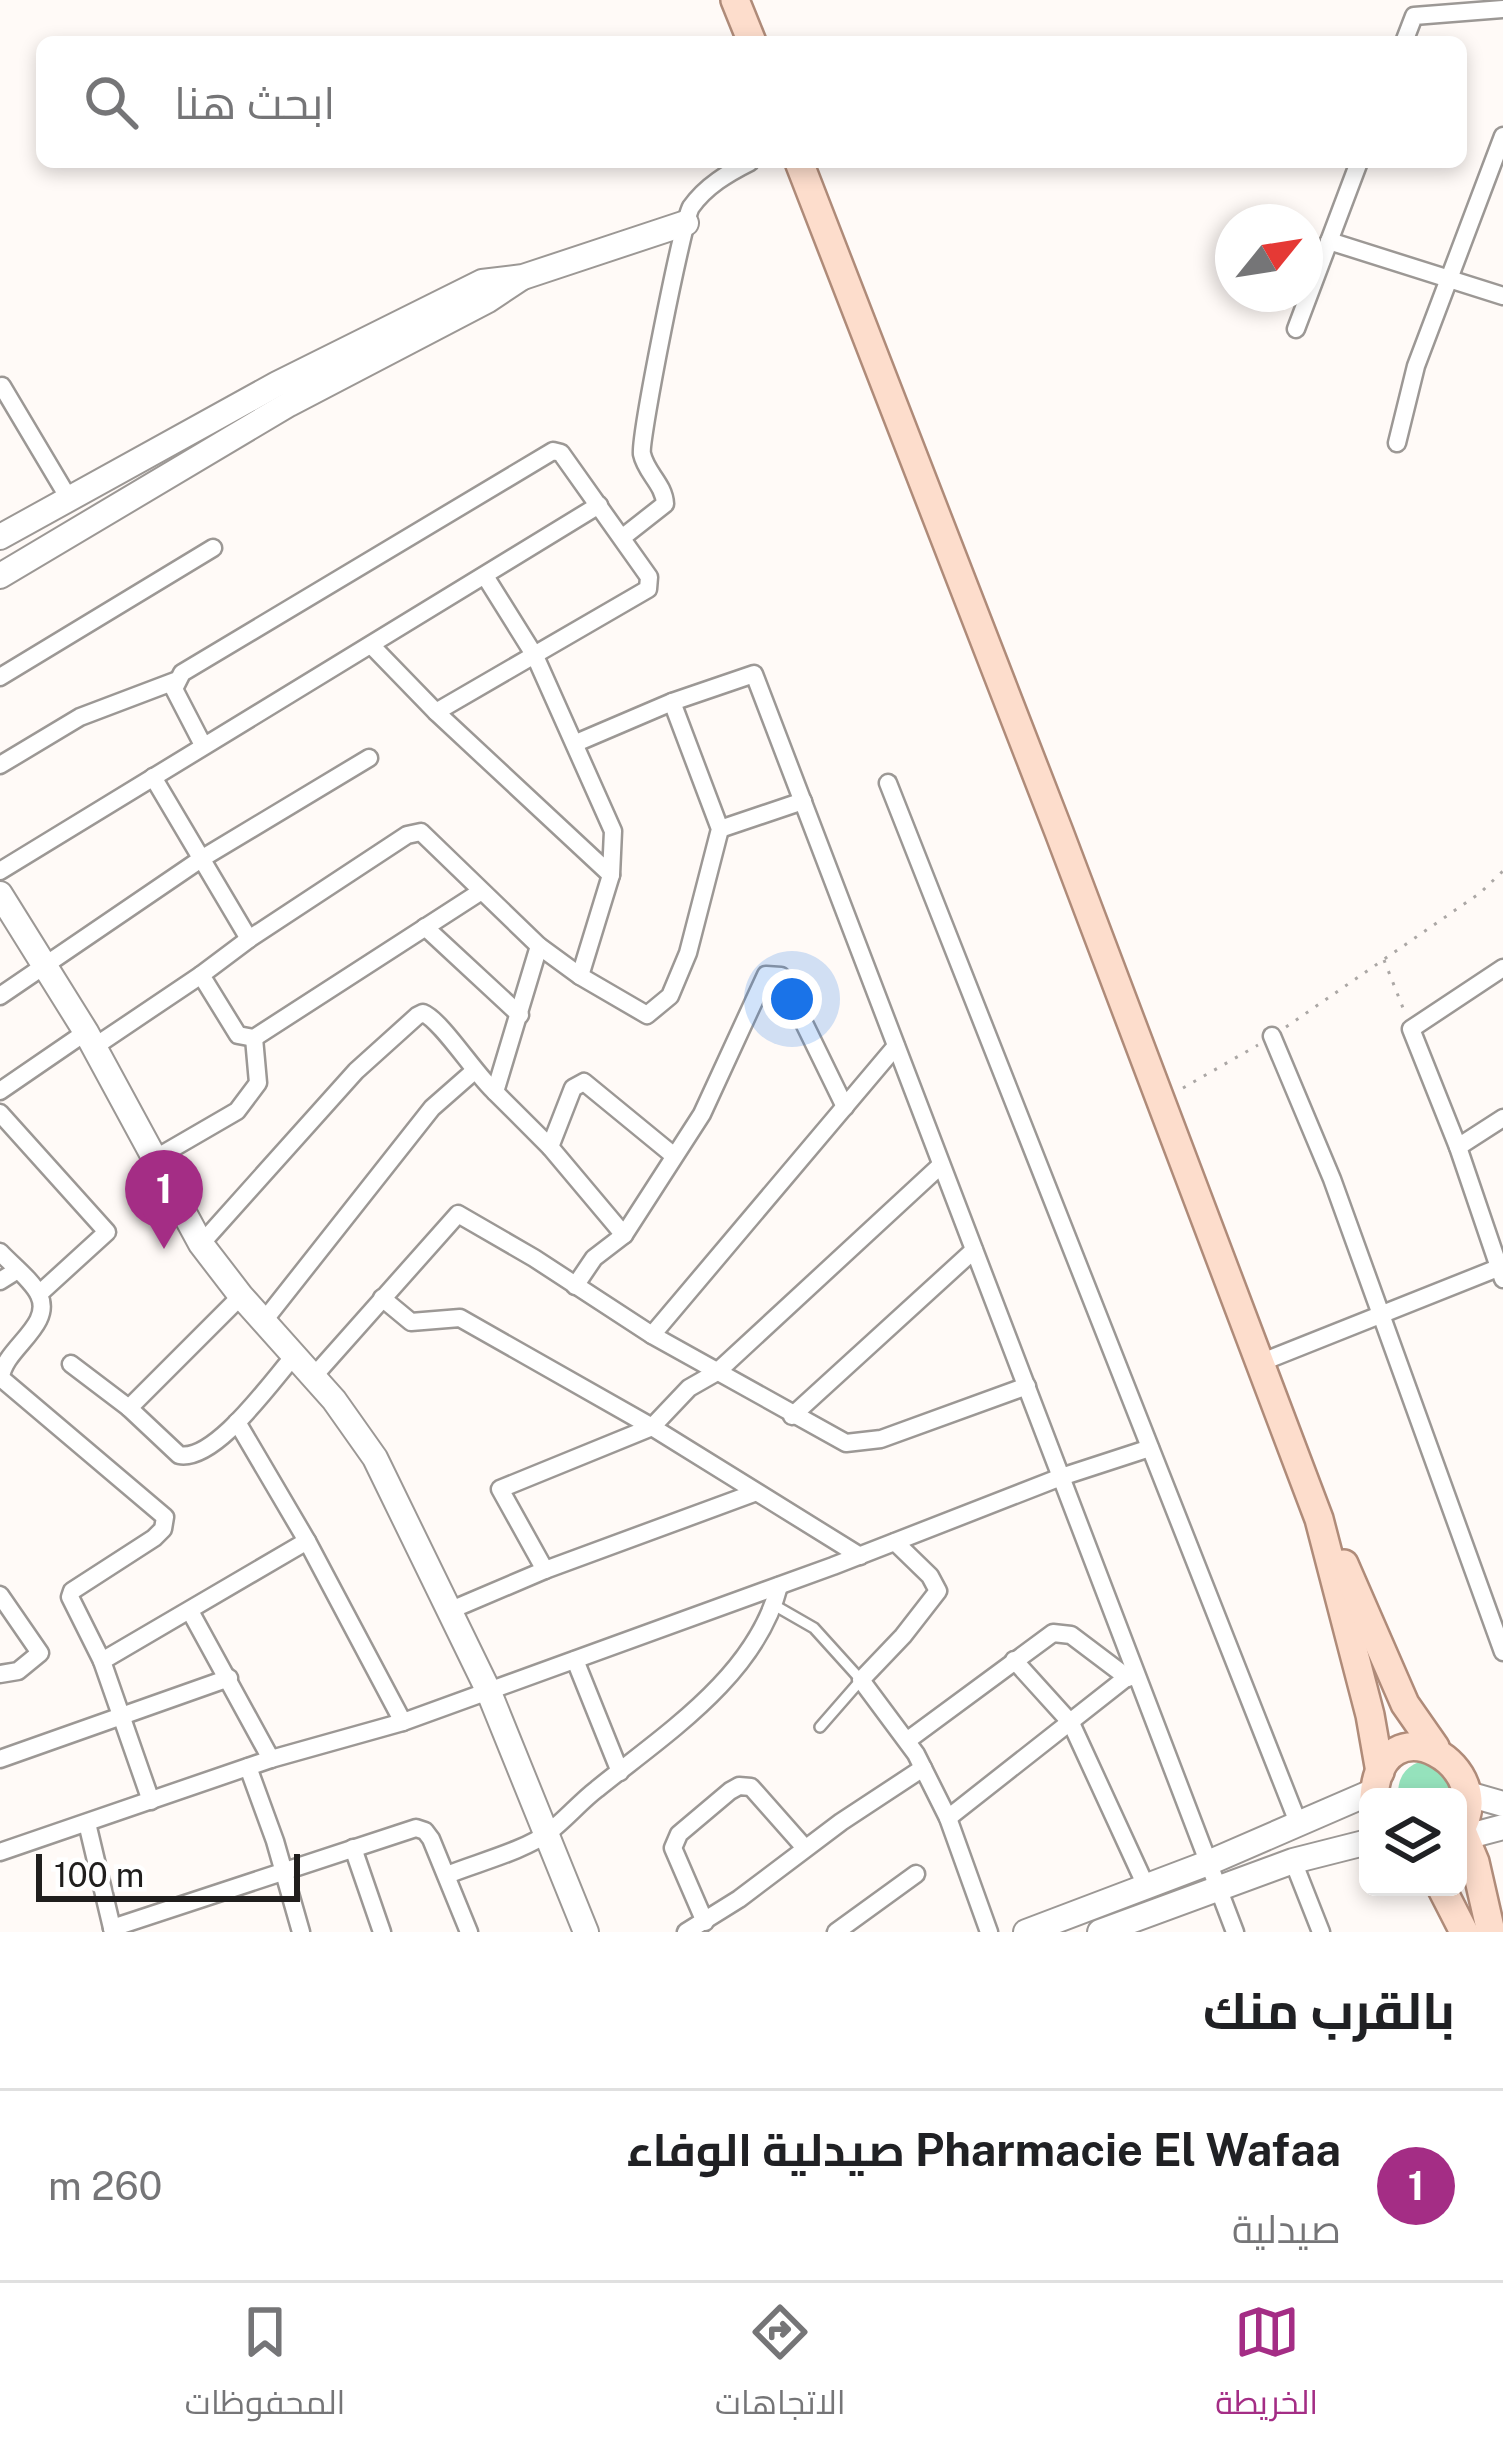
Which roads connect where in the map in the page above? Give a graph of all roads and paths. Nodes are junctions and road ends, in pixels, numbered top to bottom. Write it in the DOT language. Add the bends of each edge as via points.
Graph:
graph roads {
  1 [pos="736,0"];
  2 [pos="1503,9"];
  3 [pos="750,36"];
  4 [pos="1406,36"];
  5 [pos="1503,136"];
  6 [pos="738,168"];
  7 [pos="801,168"];
  8 [pos="1357,168"];
  9 [pos="686,223"];
  10 [pos="1329,241"];
  11 [pos="523,277"];
  12 [pos="1447,278"];
  13 [pos="1503,296"];
  14 [pos="1296,329"];
  15 [pos="2,386"];
  16 [pos="1396,443"];
  17 [pos="68,497"];
  18 [pos="599,505"];
  19 [pos="0,537"];
  20 [pos="623,537"];
  21 [pos="213,548"];
  22 [pos="0,576"];
  23 [pos="485,576"];
  24 [pos="371,645"];
  25 [pos="535,656"];
  26 [pos="0,677"];
  27 [pos="175,682"];
  28 [pos="672,702"];
  29 [pos="436,712"];
  30 [pos="576,743"];
  31 [pos="203,746"];
  32 [pos="369,758"];
  33 [pos="0,765"];
  34 [pos="153,777"];
  35 [pos="888,783"];
  36 [pos="802,801"];
  37 [pos="720,830"];
  38 [pos="201,859"];
  39 [pos="0,871"];
  40 [pos="1503,871"];
  41 [pos="611,875"];
  42 [pos="480,892"];
  43 [pos="0,894"];
  44 [pos="425,927"];
  45 [pos="249,939"];
  46 [pos="538,946"];
  47 [pos="1384,958"];
  48 [pos="45,966"];
  49 [pos="1503,968"];
  50 [pos="201,975"];
  51 [pos="580,976"];
  52 [pos="0,996"];
  53 [pos="520,1016"];
  54 [pos="1411,1029"];
  55 [pos="1272,1036"];
  56 [pos="254,1037"];
  57 [pos="90,1039"];
  58 [pos="896,1046"];
  59 [pos="473,1072"];
  60 [pos="0,1091"];
  61 [pos="495,1092"];
  62 [pos="1160,1100"];
  63 [pos="845,1107"];
  64 [pos="0,1113"];
  65 [pos="1503,1118"];
  66 [pos="550,1147"];
  67 [pos="1458,1147"];
  68 [pos="673,1155"];
  69 [pos="156,1158"];
  70 [pos="941,1166"];
  71 [pos="624,1234"];
  72 [pos="201,1244"];
  73 [pos="974,1250"];
  74 [pos="0,1252"];
  75 [pos="16,1270"];
  76 [pos="1502,1271"];
  77 [pos="0,1281"];
  78 [pos="575,1286"];
  79 [pos="39,1294"];
  80 [pos="241,1296"];
  81 [pos="382,1298"];
  82 [pos="1380,1316"];
  83 [pos="263,1322"];
  84 [pos="652,1335"];
  85 [pos="294,1356"];
  86 [pos="1262,1362"];
  87 [pos="71,1364"];
  88 [pos="718,1372"];
  89 [pos="314,1376"];
  90 [pos="1027,1385"];
  91 [pos="129,1408"];
  92 [pos="793,1416"];
  93 [pos="237,1422"];
  94 [pos="652,1426"];
  95 [pos="1150,1448"];
  96 [pos="1061,1477"];
  97 [pos="754,1493"];
  98 [pos="1319,1519"];
  99 [pos="307,1541"];
  100 [pos="895,1542"];
  101 [pos="860,1556"];
  102 [pos="545,1570"];
  103 [pos="779,1586"];
  104 [pos="0,1595"];
  105 [pos="774,1605"];
  106 [pos="451,1610"];
  107 [pos="190,1611"];
  108 [pos="1503,1652"];
  109 [pos="575,1660"];
  110 [pos="1014,1660"];
  111 [pos="102,1661"];
  112 [pos="0,1674"];
  113 [pos="1131,1674"];
  114 [pos="229,1678"];
  115 [pos="861,1680"];
  116 [pos="488,1690"];
  117 [pos="121,1719"];
  118 [pos="403,1722"];
  119 [pos="1071,1724"];
  120 [pos="820,1727"];
  121 [pos="908,1740"];
  122 [pos="1435,1747"];
  123 [pos="0,1759"];
  124 [pos="271,1759"];
  125 [pos="248,1767"];
  126 [pos="922,1768"];
  127 [pos="620,1772"];
  128 [pos="1376,1787"];
  129 [pos="1475,1796"];
  130 [pos="151,1801"];
  131 [pos="1503,1804"];
  132 [pos="948,1818"];
  133 [pos="1467,1822"];
  134 [pos="87,1823"];
  135 [pos="1299,1825"];
  136 [pos="1503,1826"];
  137 [pos="1467,1834"];
  138 [pos="546,1835"];
  139 [pos="1359,1844"];
  140 [pos="353,1848"];
  141 [pos="805,1848"];
  142 [pos="0,1852"];
  143 [pos="1467,1854"];
  144 [pos="1293,1862"];
  145 [pos="284,1870"];
  146 [pos="447,1874"];
  147 [pos="916,1874"];
  148 [pos="1213,1875"];
  149 [pos="1146,1886"];
  150 [pos="1446,1896"];
  151 [pos="705,1922"];
  152 [pos="113,1930"];
  153 [pos="301,1932"];
  154 [pos="382,1932"];
  155 [pos="469,1932"];
  156 [pos="586,1932"];
  157 [pos="686,1932"];
  158 [pos="836,1932"];
  159 [pos="989,1932"];
  160 [pos="1026,1932"];
  161 [pos="1100,1932"];
  162 [pos="1234,1932"];
  163 [pos="1321,1932"];
  164 [pos="1464,1932"];
  165 [pos="1491,1932"];
  1 -- 3 [label="main road"];
  2 -- 4 [label="street" via="1414,16"];
  5 -- 12 [label="street"];
  6 -- 9 [label="street" via="689,209"];
  7 -- 62 [label="main road"];
  8 -- 10 [label="street"];
  9 -- 11 [label="street"];
  9 -- 20 [label="street" via="642,452 665,504"];
  10 -- 12 [label="street"];
  10 -- 14 [label="street"];
  11 -- 17 [label="street" via="482,282"];
  11 -- 22 [label="street"];
  12 -- 13 [label="street"];
  12 -- 16 [label="street"];
  15 -- 17 [label="street"];
  17 -- 19 [label="street"];
  18 -- 20 [label="street"];
  18 -- 23 [label="street"];
  18 -- 27 [label="street" via="553,452"];
  20 -- 25 [label="street" via="649,577 648,589"];
  21 -- 26 [label="street"];
  23 -- 24 [label="street"];
  23 -- 25 [label="street"];
  24 -- 29 [label="street"];
  24 -- 31 [label="street"];
  25 -- 29 [label="street"];
  25 -- 30 [label="street"];
  27 -- 31 [label="street"];
  27 -- 33 [label="street" via="80,717"];
  28 -- 30 [label="street"];
  28 -- 36 [label="street" via="754,674"];
  28 -- 37 [label="street"];
  29 -- 41 [label="street"];
  30 -- 41 [label="street" via="613,831"];
  31 -- 34 [label="street"];
  32 -- 38 [label="street"];
  34 -- 38 [label="street"];
  34 -- 39 [label="street"];
  35 -- 95 [label="street"];
  36 -- 37 [label="street"];
  36 -- 58 [label="street"];
  37 -- 51 [label="street" via="670,996 641,1015"];
  38 -- 45 [label="street"];
  38 -- 48 [label="street"];
  40 -- 47 [label="path"];
  41 -- 51 [label="street"];
  42 -- 44 [label="street"];
  42 -- 45 [label="street" via="431,838 414,833"];
  42 -- 46 [label="street"];
  43 -- 48 [label="street"];
  44 -- 53 [label="street"];
  44 -- 56 [label="street"];
  45 -- 50 [label="street"];
  46 -- 51 [label="street"];
  46 -- 53 [label="street"];
  47 -- 54 [label="path"];
  47 -- 55 [label="path"];
  48 -- 52 [label="street"];
  48 -- 57 [label="street"];
  49 -- 54 [label="street"];
  50 -- 56 [label="street" via="238,1035"];
  50 -- 57 [label="street"];
  53 -- 61 [label="street"];
  54 -- 67 [label="street"];
  55 -- 62 [label="path"];
  55 -- 82 [label="street"];
  56 -- 69 [label="street" via="258,1082 237,1111"];
  57 -- 60 [label="street"];
  57 -- 69 [label="street"];
  58 -- 63 [label="street"];
  58 -- 70 [label="street"];
  59 -- 61 [label="street"];
  59 -- 72 [label="street" via="435,1018 417,1016 356,1071"];
  59 -- 83 [label="street" via="432,1108"];
  61 -- 66 [label="street"];
  62 -- 86 [label="main road"];
  63 -- 68 [label="street" via="781,976 766,975 702,1114"];
  63 -- 84 [label="street"];
  64 -- 79 [label="street" via="107,1232"];
  65 -- 67 [label="street"];
  66 -- 68 [label="street" via="573,1088 584,1082"];
  66 -- 71 [label="street"];
  67 -- 76 [label="street"];
  68 -- 71 [label="street"];
  69 -- 72 [label="street"];
  70 -- 73 [label="street"];
  70 -- 88 [label="street"];
  71 -- 78 [label="street"];
  72 -- 80 [label="street"];
  73 -- 90 [label="street"];
  73 -- 92 [label="street"];
  74 -- 75 [label="street"];
  75 -- 77 [label="street"];
  75 -- 79 [label="street"];
  76 -- 82 [label="street"];
  78 -- 81 [label="street" via="458,1214"];
  78 -- 84 [label="street"];
  79 -- 111 [label="street" via="42,1311 2,1378 165,1517 154,1538 72,1591"];
  80 -- 83 [label="street"];
  80 -- 91 [label="street"];
  81 -- 89 [label="street"];
  81 -- 94 [label="street" via="411,1322 460,1318"];
  82 -- 86 [label="street"];
  82 -- 108 [label="street"];
  83 -- 85 [label="street"];
  84 -- 88 [label="street"];
  85 -- 89 [label="street"];
  85 -- 93 [label="street"];
  86 -- 98 [label="main road"];
  87 -- 91 [label="street"];
  88 -- 92 [label="street"];
  88 -- 94 [label="street"];
  89 -- 106 [label="street" via="375,1458"];
  90 -- 92 [label="street" via="863,1444"];
  90 -- 96 [label="street"];
  91 -- 93 [label="street" via="188,1457"];
  93 -- 99 [label="street"];
  94 -- 97 [label="street"];
  94 -- 102 [label="street" via="500,1489"];
  95 -- 96 [label="street"];
  95 -- 135 [label="street"];
  96 -- 100 [label="street"];
  96 -- 113 [label="street"];
  97 -- 101 [label="street"];
  97 -- 102 [label="street"];
  98 -- 122 [label="main road" via="1405,1704"];
  98 -- 128 [label="main road" via="1365,1695"];
  99 -- 107 [label="street"];
  99 -- 118 [label="street"];
  100 -- 101 [label="street"];
  100 -- 115 [label="street" via="938,1591"];
  101 -- 103 [label="street"];
  102 -- 106 [label="street"];
  103 -- 105 [label="street"];
  103 -- 109 [label="street"];
  104 -- 112 [label="street" via="40,1654"];
  105 -- 115 [label="lane" via="814,1628"];
  105 -- 127 [label="street" via="740,1662"];
  106 -- 116 [label="street"];
  107 -- 111 [label="street"];
  107 -- 114 [label="street"];
  109 -- 116 [label="street"];
  109 -- 127 [label="street"];
  110 -- 113 [label="street" via="1065,1632"];
  110 -- 119 [label="street"];
  110 -- 121 [label="street"];
  111 -- 117 [label="street"];
  113 -- 119 [label="street"];
  113 -- 148 [label="street"];
  114 -- 117 [label="street"];
  114 -- 124 [label="street"];
  115 -- 120 [label="lane"];
  115 -- 121 [label="street"];
  116 -- 118 [label="street"];
  116 -- 138 [label="street"];
  117 -- 123 [label="street"];
  117 -- 130 [label="street"];
  118 -- 124 [label="street"];
  119 -- 132 [label="street"];
  119 -- 149 [label="street"];
  121 -- 126 [label="street"];
  122 -- 128 [label="main road" via="1403,1750"];
  122 -- 129 [label="main road" via="1459,1760"];
  124 -- 125 [label="street"];
  125 -- 130 [label="street"];
  125 -- 145 [label="street"];
  126 -- 132 [label="street"];
  126 -- 141 [label="street"];
  127 -- 138 [label="street"];
  128 -- 135 [label="street"];
  129 -- 131 [label="street"];
  129 -- 133 [label="main road"];
  130 -- 134 [label="street"];
  132 -- 159 [label="street"];
  134 -- 142 [label="street"];
  134 -- 152 [label="street"];
  135 -- 148 [label="street"];
  136 -- 137 [label="street"];
  138 -- 146 [label="street"];
  138 -- 156 [label="street"];
  139 -- 144 [label="street"];
  140 -- 145 [label="street"];
  140 -- 146 [label="street" via="420,1828"];
  140 -- 154 [label="street"];
  141 -- 151 [label="street"];
  141 -- 151 [label="street" via="751,1787 730,1791 673,1848"];
  143 -- 165 [label="main road"];
  144 -- 148 [label="street"];
  144 -- 163 [label="street"];
  145 -- 152 [label="street"];
  145 -- 153 [label="street"];
  146 -- 155 [label="street"];
  147 -- 158 [label="street"];
  148 -- 149 [label="street"];
  148 -- 161 [label="street"];
  148 -- 162 [label="street"];
  149 -- 160 [label="street"];
  150 -- 164 [label="main road"];
  151 -- 157 [label="street"];
}
